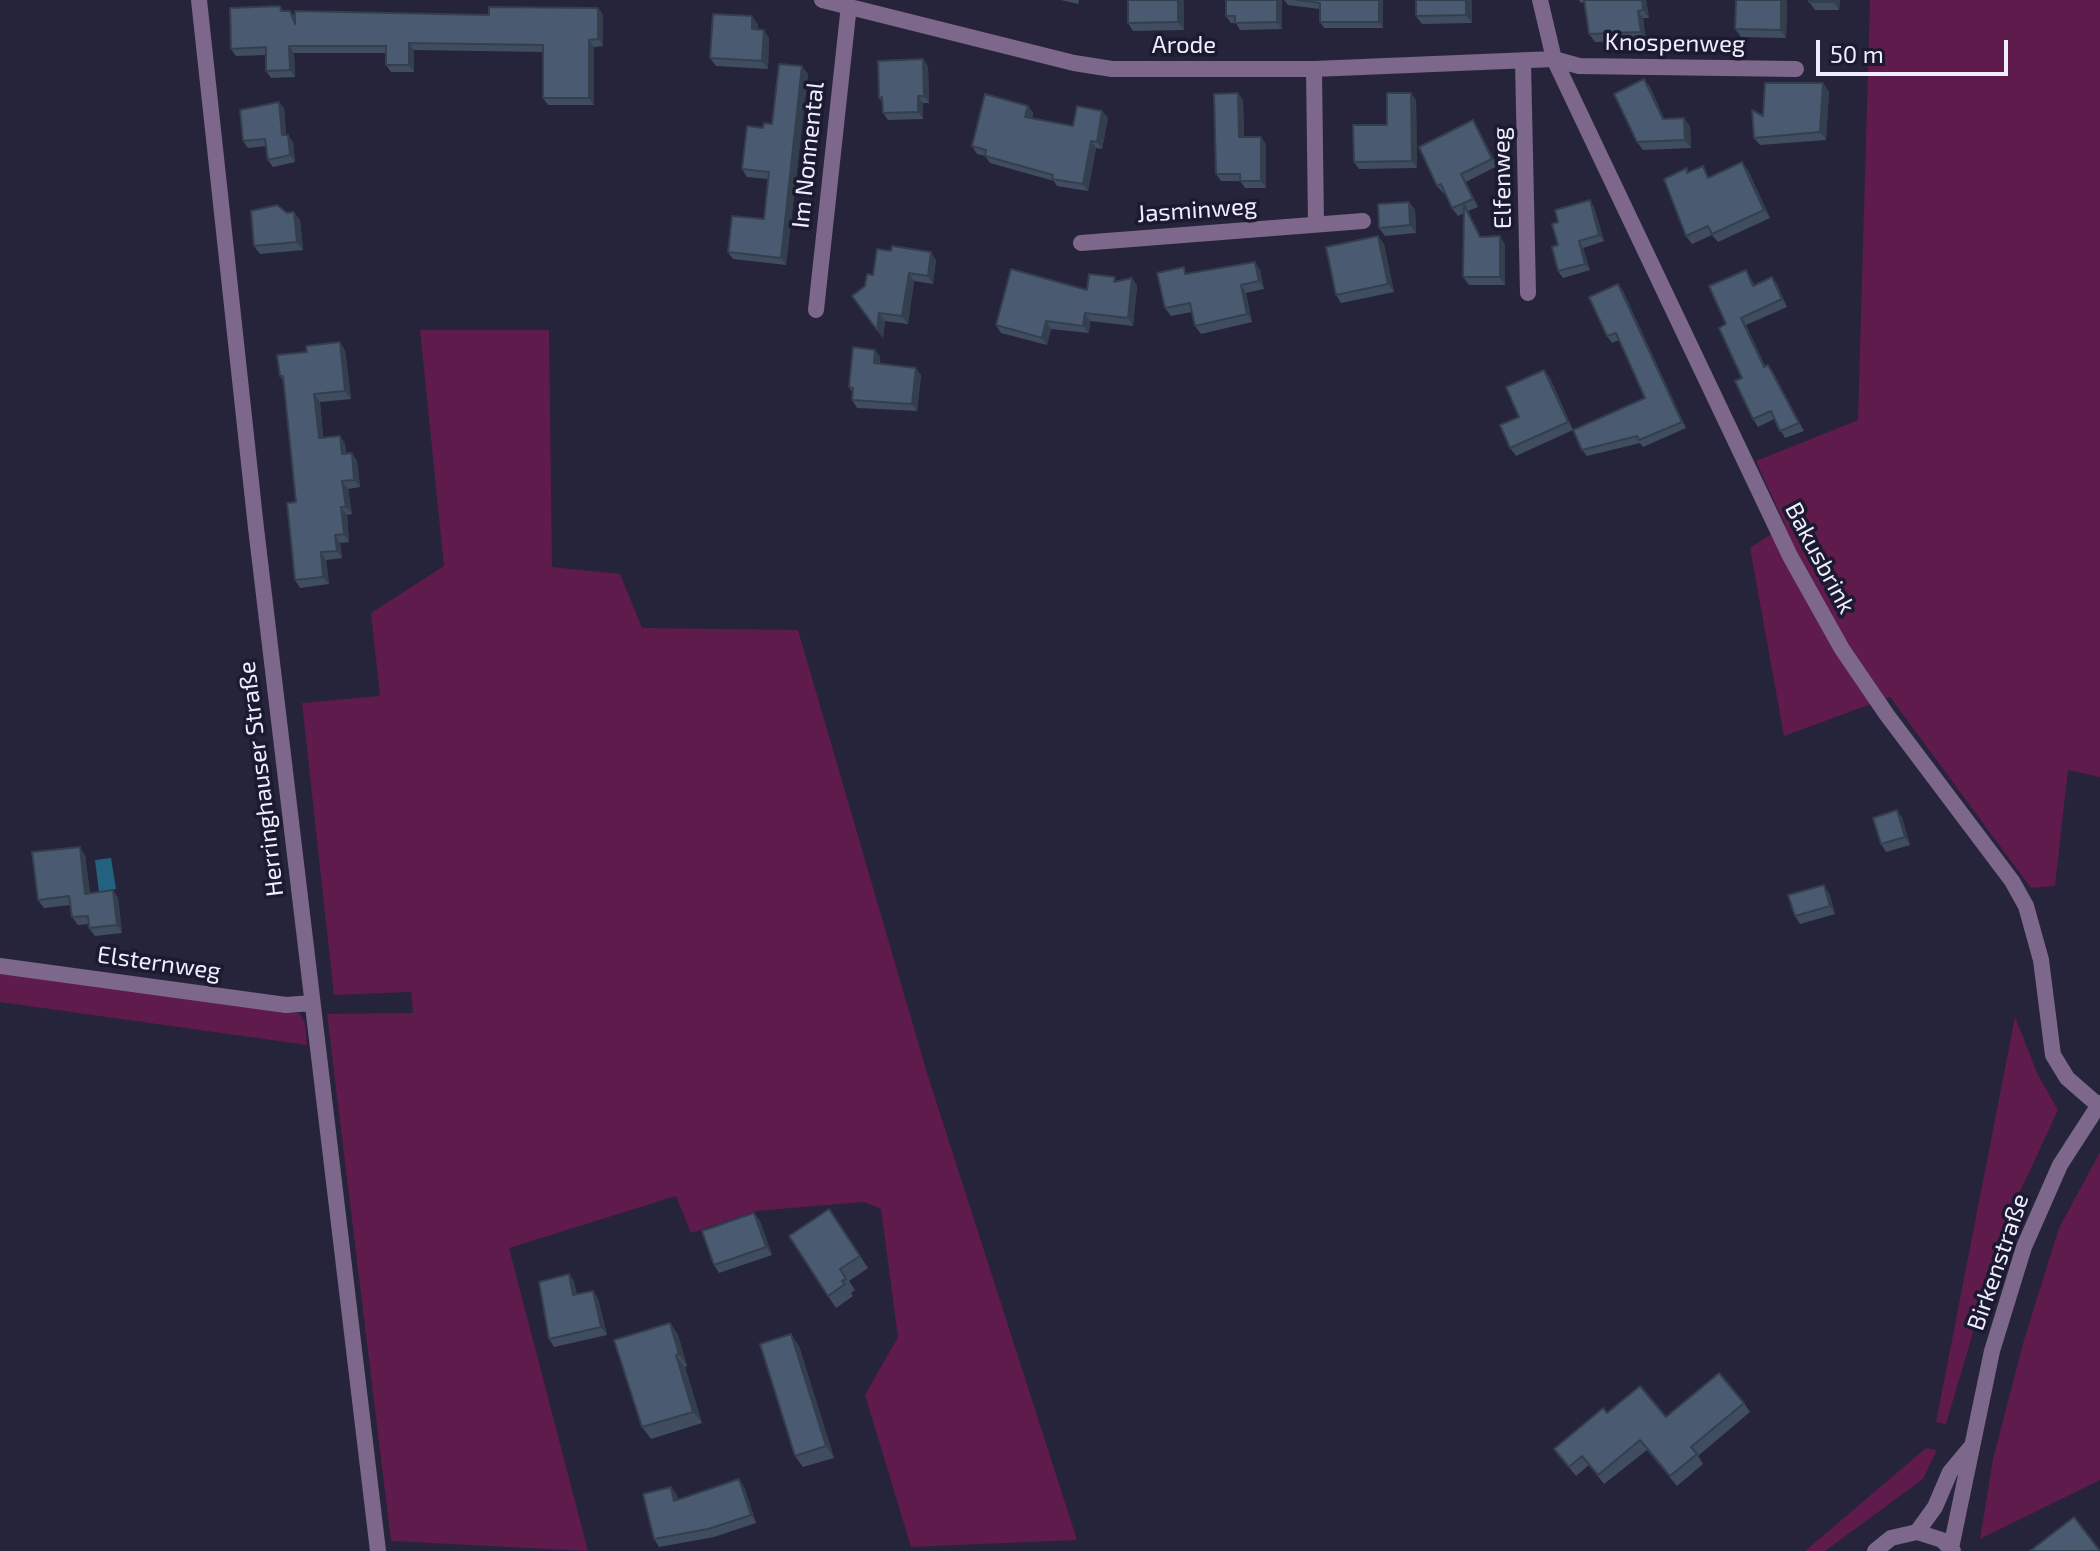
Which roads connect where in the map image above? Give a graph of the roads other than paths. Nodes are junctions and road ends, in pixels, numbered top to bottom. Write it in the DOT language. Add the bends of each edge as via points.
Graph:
graph roads {
  1 [pos="199,0"];
  2 [pos="822,0"];
  3 [pos="1540,0"];
  4 [pos="849,5"];
  5 [pos="1554,59"];
  6 [pos="1523,62"];
  7 [pos="1314,69"];
  8 [pos="1796,69"];
  9 [pos="1363,221"];
  10 [pos="1316,224"];
  11 [pos="1081,243"];
  12 [pos="1528,293"];
  13 [pos="816,310"];
  14 [pos="0,966"];
  15 [pos="312,1003"];
  16 [pos="2099,1104"];
  17 [pos="1970,1448"];
  18 [pos="1917,1532"];
  19 [pos="1952,1550"];
  20 [pos="378,1551"];
  21 [pos="1875,1551"];
  1 -- 15 [label="street, Herringhauser Straße"];
  2 -- 4 [label="street, Arode"];
  3 -- 5 [label="street, Bakusbrink"];
  4 -- 7 [label="street, Arode" via="1112,69"];
  4 -- 13 [label="street, Im Nonnental"];
  5 -- 6 [label="street, Arode"];
  5 -- 8 [label="street, Knospenweg" via="1579,66"];
  5 -- 16 [label="street, Bakusbrink" via="1790,556 1842,649 2026,906 2041,960 2053,1055 2067,1078"];
  6 -- 7 [label="street, Arode"];
  6 -- 12 [label="street, Elfenweg"];
  7 -- 10 [label="street"];
  9 -- 10 [label="street, Jasminweg"];
  10 -- 11 [label="street, Jasminweg"];
  14 -- 15 [label="street, Elsternweg" via="286,1005"];
  15 -- 20 [label="street, Herringhauser Straße"];
  16 -- 17 [label="street, Birkenstraße" via="2060,1165 2024,1247"];
  17 -- 18 [label="street, Birkenstraße" via="1950,1472"];
  17 -- 19 [label="street, Birkenstraße"];
  18 -- 19 [label="street" via="1930,1534"];
  18 -- 21 [label="street" via="1891,1538"];
}
